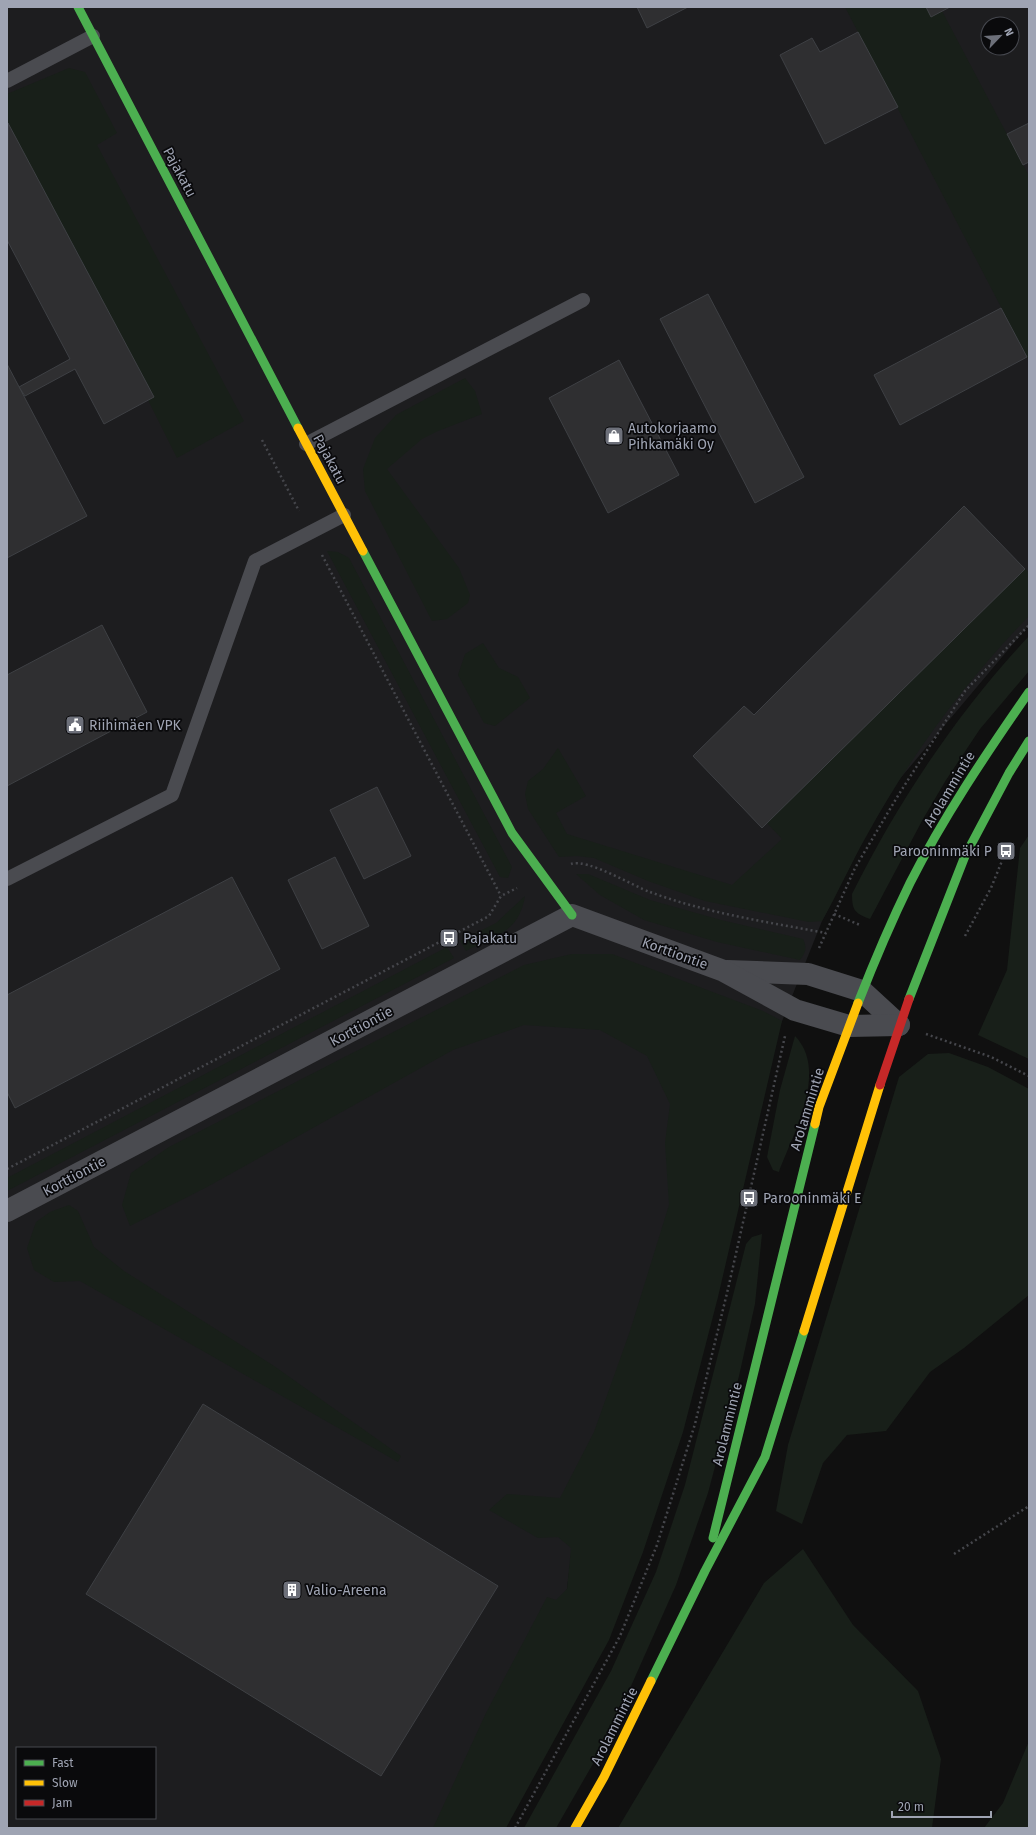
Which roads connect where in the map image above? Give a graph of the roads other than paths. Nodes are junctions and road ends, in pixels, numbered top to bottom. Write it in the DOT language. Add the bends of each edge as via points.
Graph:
graph roads {
  1 [pos="78,7"];
  2 [pos="93,36"];
  3 [pos="7,81"];
  4 [pos="583,300"];
  5 [pos="306,444"];
  6 [pos="344,515"];
  7 [pos="1029,692"];
  8 [pos="1029,741"];
  9 [pos="7,879"];
  10 [pos="572,915"];
  11 [pos="724,971"];
  12 [pos="862,991"];
  13 [pos="899,1025"];
  14 [pos="849,1026"];
  15 [pos="7,1211"];
  16 [pos="705,1571"];
  17 [pos="576,1828"];
  1 -- 2 [label="street, Pajakatu"];
  2 -- 3 [label="lane"];
  2 -- 5 [label="street, Pajakatu"];
  4 -- 5 [label="lane"];
  5 -- 6 [label="street, Pajakatu"];
  6 -- 9 [label="lane" via="255,561 172,795"];
  6 -- 10 [label="street, Pajakatu" via="512,833"];
  7 -- 12 [label="street, Arolammintie" via="950,811 911,882"];
  8 -- 13 [label="street, Arolammintie" via="965,856"];
  10 -- 11 [label="street, Korttiontie"];
  10 -- 15 [label="street, Korttiontie"];
  11 -- 12 [label="street, Korttiontie" via="808,974"];
  11 -- 14 [label="street, Korttiontie" via="795,1010"];
  12 -- 13 [label="street, Korttiontie"];
  12 -- 14 [label="street, Arolammintie"];
  13 -- 14 [label="street, Korttiontie"];
  13 -- 16 [label="street, Arolammintie" via="765,1457"];
  14 -- 16 [label="street, Arolammintie" via="819,1107"];
  16 -- 17 [label="street, Arolammintie" via="604,1777"];
}
